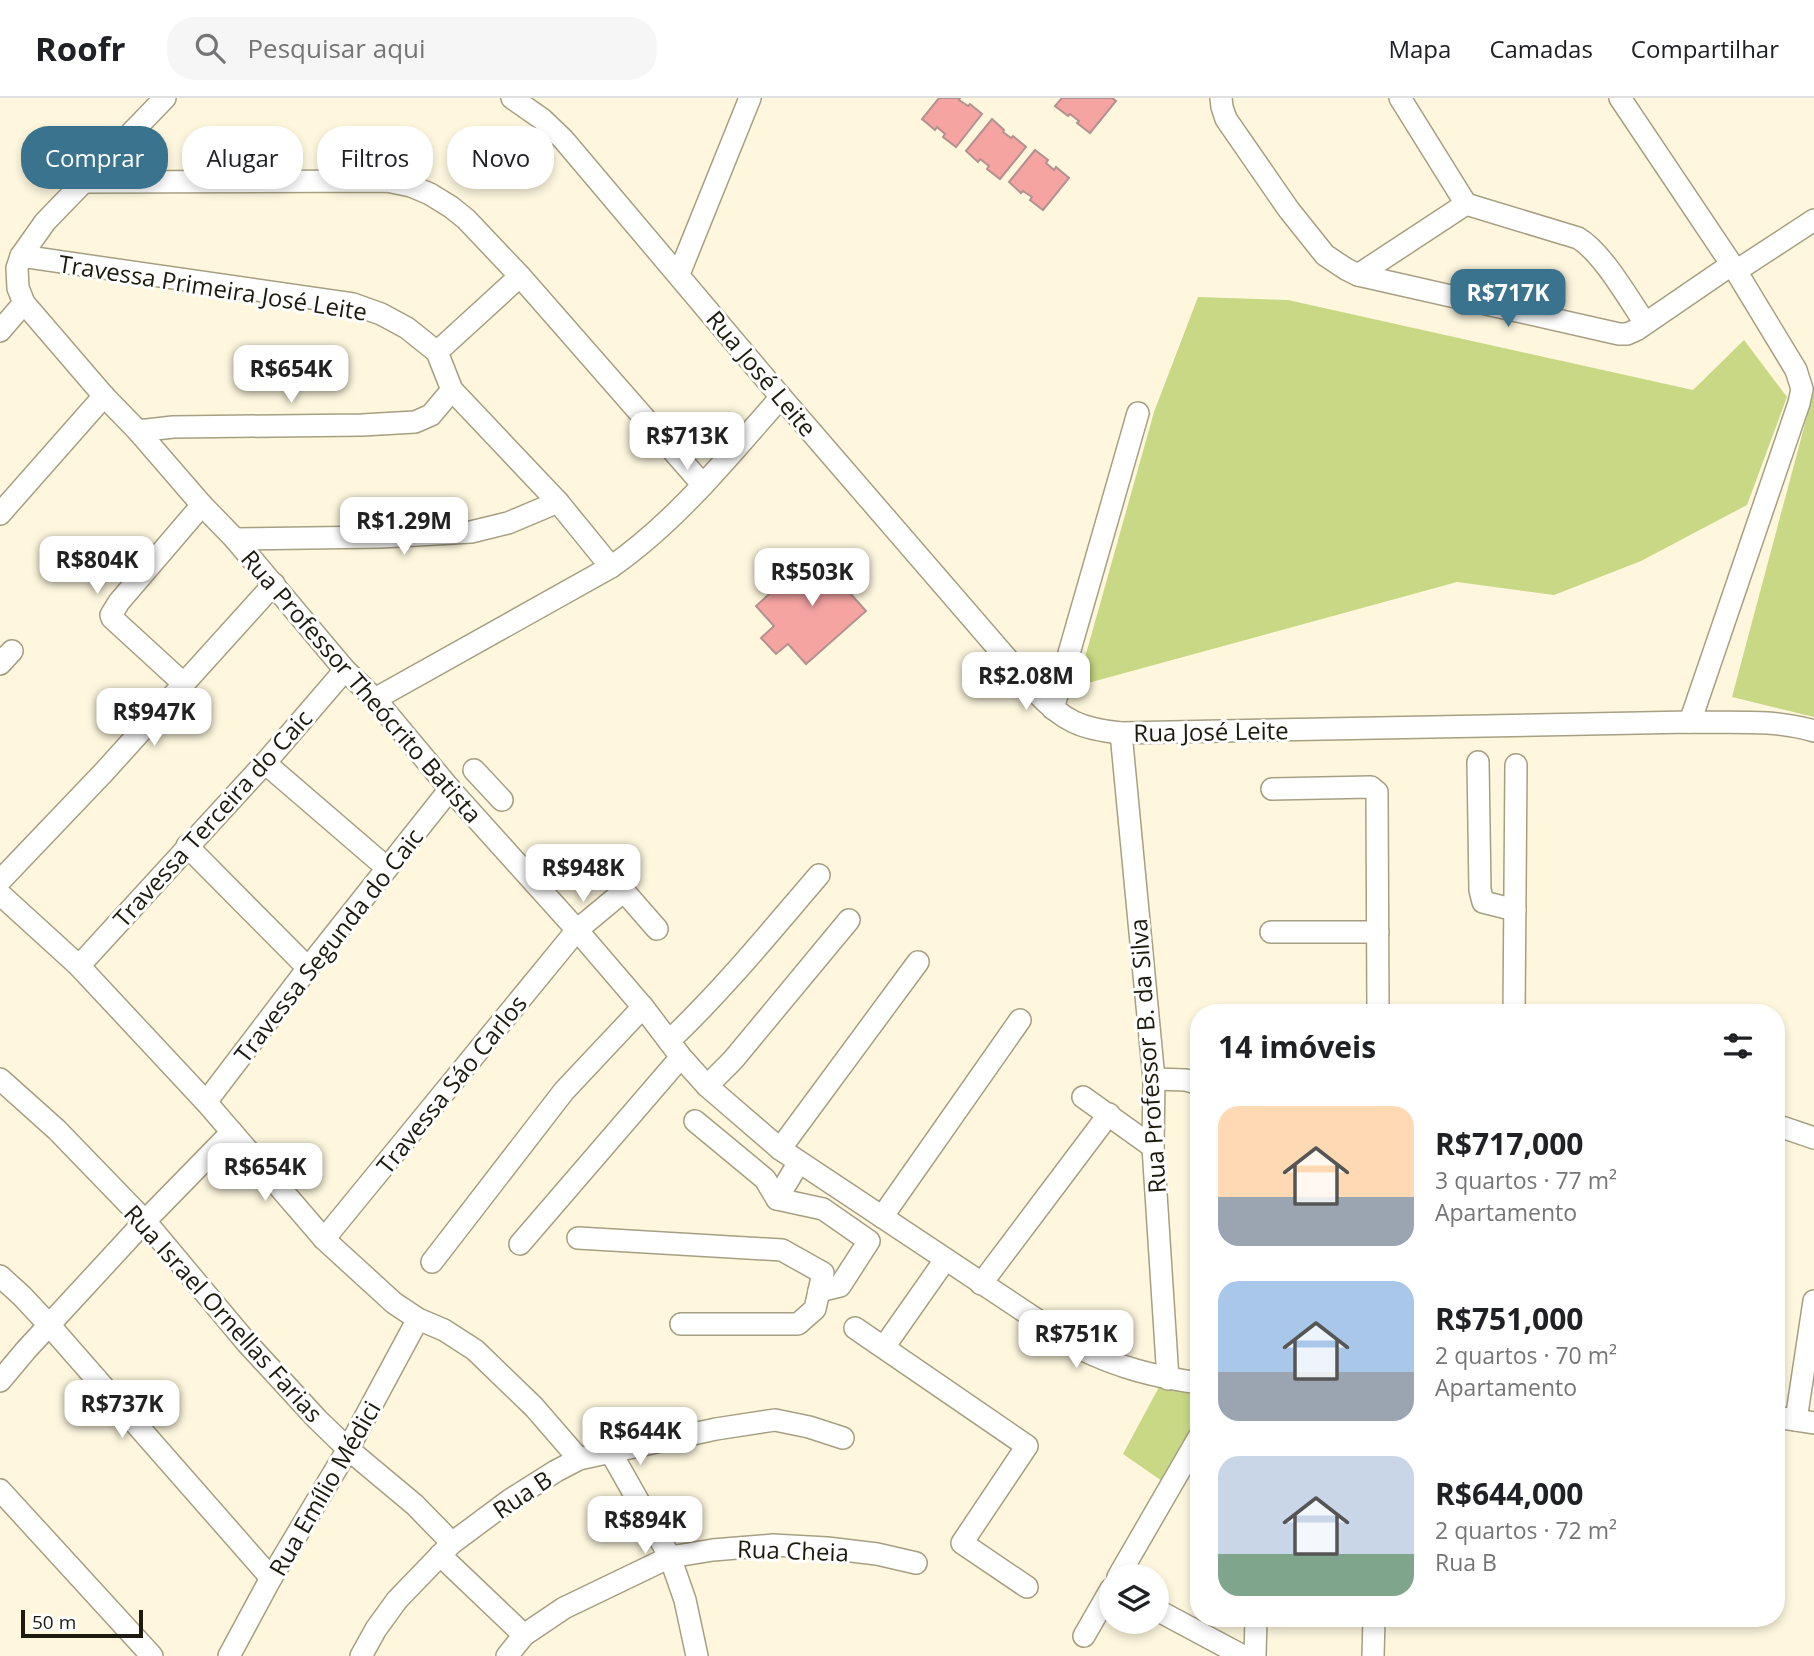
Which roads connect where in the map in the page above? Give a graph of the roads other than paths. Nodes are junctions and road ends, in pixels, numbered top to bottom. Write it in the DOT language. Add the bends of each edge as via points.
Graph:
graph roads {
  1 [pos="165,98"];
  2 [pos="512,98"];
  3 [pos="750,98"];
  4 [pos="1221,98"];
  5 [pos="1400,98"];
  6 [pos="1631,103"];
  7 [pos="137,126"];
  8 [pos="168,182"];
  9 [pos="76,189"];
  10 [pos="1466,204"];
  11 [pos="1814,220"];
  12 [pos="21,257"];
  13 [pos="1734,268"];
  14 [pos="679,274"];
  15 [pos="1358,275"];
  16 [pos="520,276"];
  17 [pos="24,303"];
  18 [pos="1645,323"];
  19 [pos="0,331"];
  20 [pos="437,352"];
  21 [pos="452,390"];
  22 [pos="104,396"];
  23 [pos="781,397"];
  24 [pos="1138,413"];
  25 [pos="138,431"];
  26 [pos="703,485"];
  27 [pos="558,502"];
  28 [pos="202,505"];
  29 [pos="0,514"];
  30 [pos="235,539"];
  31 [pos="611,567"];
  32 [pos="274,584"];
  33 [pos="345,670"];
  34 [pos="184,684"];
  35 [pos="375,699"];
  36 [pos="1053,709"];
  37 [pos="1690,722"];
  38 [pos="1814,731"];
  39 [pos="1121,733"];
  40 [pos="1478,762"];
  41 [pos="265,763"];
  42 [pos="1516,765"];
  43 [pos="474,770"];
  44 [pos="450,789"];
  45 [pos="1272,789"];
  46 [pos="470,810"];
  47 [pos="187,846"];
  48 [pos="387,868"];
  49 [pos="608,873"];
  50 [pos="819,876"];
  51 [pos="0,881"];
  52 [pos="624,891"];
  53 [pos="0,894"];
  54 [pos="1515,911"];
  55 [pos="849,920"];
  56 [pos="657,929"];
  57 [pos="577,930"];
  58 [pos="1270,932"];
  59 [pos="1378,932"];
  60 [pos="918,962"];
  61 [pos="79,966"];
  62 [pos="308,968"];
  63 [pos="1378,1004"];
  64 [pos="1514,1004"];
  65 [pos="643,1007"];
  66 [pos="1020,1020"];
  67 [pos="675,1049"];
  68 [pos="0,1079"];
  69 [pos="1154,1079"];
  70 [pos="1190,1081"];
  71 [pos="707,1086"];
  72 [pos="1083,1097"];
  73 [pos="206,1102"];
  74 [pos="1109,1114"];
  75 [pos="695,1122"];
  76 [pos="1785,1128"];
  77 [pos="232,1132"];
  78 [pos="1814,1138"];
  79 [pos="1153,1147"];
  80 [pos="780,1149"];
  81 [pos="799,1162"];
  82 [pos="777,1199"];
  83 [pos="882,1217"];
  84 [pos="145,1221"];
  85 [pos="578,1238"];
  86 [pos="324,1239"];
  87 [pos="520,1244"];
  88 [pos="945,1260"];
  89 [pos="432,1262"];
  90 [pos="0,1276"];
  91 [pos="981,1284"];
  92 [pos="820,1291"];
  93 [pos="1814,1301"];
  94 [pos="418,1319"];
  95 [pos="681,1324"];
  96 [pos="50,1326"];
  97 [pos="855,1328"];
  98 [pos="884,1347"];
  99 [pos="1168,1379"];
  100 [pos="0,1381"];
  101 [pos="1190,1382"];
  102 [pos="1795,1420"];
  103 [pos="843,1438"];
  104 [pos="348,1449"];
  105 [pos="610,1451"];
  106 [pos="1190,1453"];
  107 [pos="579,1459"];
  108 [pos="0,1490"];
  109 [pos="446,1549"];
  110 [pos="670,1557"];
  111 [pos="916,1563"];
  112 [pos="1126,1564"];
  113 [pos="271,1578"];
  114 [pos="1027,1587"];
  115 [pos="1099,1610"];
  116 [pos="1169,1616"];
  117 [pos="1256,1627"];
  118 [pos="1374,1627"];
  119 [pos="524,1635"];
  120 [pos="1084,1636"];
  121 [pos="152,1656"];
  122 [pos="229,1656"];
  123 [pos="361,1656"];
  124 [pos="507,1656"];
  125 [pos="697,1656"];
  126 [pos="1243,1656"];
  127 [pos="1255,1656"];
  128 [pos="1373,1656"];
  1 -- 7 [label="street"];
  2 -- 14 [label="street, Rua José Leite" via="563,139"];
  3 -- 14 [label="street"];
  4 -- 15 [label="street" via="1226,119 1289,210 1325,255"];
  5 -- 10 [label="street"];
  6 -- 13 [label="street"];
  8 -- 16 [label="street" via="387,181 411,186 466,219"];
  9 -- 12 [label="street"];
  10 -- 15 [label="street"];
  10 -- 18 [label="street" via="1587,243"];
  11 -- 13 [label="street"];
  12 -- 17 [label="street, Rua Professor Theócrito Batista" via="18,288"];
  12 -- 20 [label="street, Travessa Primeira José Leite" via="353,304 407,328"];
  13 -- 18 [label="street"];
  13 -- 37 [label="street" via="1796,370 1802,389"];
  14 -- 23 [label="street, Rua José Leite"];
  15 -- 18 [label="street" via="1619,334"];
  16 -- 20 [label="street"];
  16 -- 26 [label="street"];
  17 -- 19 [label="street"];
  17 -- 22 [label="street, Rua Professor Theócrito Batista"];
  20 -- 21 [label="street, Travessa Primeira José Leite"];
  21 -- 25 [label="street" via="431,415 415,422 173,426"];
  21 -- 27 [label="street, Travessa Primeira José Leite"];
  22 -- 25 [label="street, Rua Professor Theócrito Batista"];
  22 -- 29 [label="street"];
  23 -- 26 [label="street"];
  23 -- 36 [label="street, Rua José Leite"];
  24 -- 36 [label="street"];
  25 -- 28 [label="street, Rua Professor Theócrito Batista"];
  26 -- 31 [label="street" via="668,522"];
  27 -- 30 [label="street" via="508,523 471,532"];
  27 -- 31 [label="street, Travessa Primeira José Leite"];
  28 -- 30 [label="street, Rua Professor Theócrito Batista"];
  28 -- 34 [label="street" via="111,615"];
  30 -- 32 [label="street, Rua Professor Theócrito Batista"];
  31 -- 35 [label="street"];
  32 -- 33 [label="street, Rua Professor Theócrito Batista"];
  32 -- 34 [label="street"];
  33 -- 35 [label="street, Rua Professor Theócrito Batista"];
  33 -- 41 [label="street, Travessa Terceira do Caic"];
  34 -- 51 [label="street"];
  35 -- 44 [label="street, Rua Professor Theócrito Batista"];
  36 -- 39 [label="street, Rua José Leite" via="1089,728"];
  37 -- 38 [label="street, Rua José Leite" via="1786,724"];
  37 -- 39 [label="street, Rua José Leite"];
  39 -- 69 [label="street, Rua Professor B. da Silva"];
  40 -- 54 [label="street" via="1480,890 1483,902"];
  41 -- 47 [label="street, Travessa Terceira do Caic"];
  41 -- 48 [label="street"];
  42 -- 54 [label="street"];
  43 -- 46 [label="street" via="497,795"];
  44 -- 46 [label="street, Rua Professor Theócrito Batista"];
  44 -- 48 [label="street, Travessa Segunda do Caic"];
  45 -- 59 [label="street" via="1375,788"];
  46 -- 57 [label="street, Rua Professor Theócrito Batista"];
  47 -- 61 [label="street, Travessa Terceira do Caic"];
  47 -- 62 [label="street"];
  48 -- 62 [label="street, Travessa Segunda do Caic"];
  49 -- 52 [label="street"];
  50 -- 67 [label="street" via="689,1022"];
  52 -- 56 [label="street"];
  52 -- 57 [label="street, Travessa Sáo Carlos"];
  53 -- 61 [label="street"];
  54 -- 64 [label="street"];
  55 -- 71 [label="street"];
  57 -- 65 [label="street, Rua Professor Theócrito Batista"];
  57 -- 86 [label="street, Travessa Sáo Carlos"];
  58 -- 59 [label="street"];
  59 -- 63 [label="street"];
  60 -- 80 [label="street"];
  61 -- 73 [label="street"];
  62 -- 73 [label="street, Travessa Segunda do Caic"];
  65 -- 67 [label="street, Rua Professor Theócrito Batista"];
  65 -- 89 [label="street" via="564,1091"];
  66 -- 83 [label="street"];
  67 -- 71 [label="street, Rua Professor Theócrito Batista"];
  67 -- 87 [label="street"];
  68 -- 84 [label="street, Rua Israel Ornellas Farias"];
  69 -- 70 [label="street"];
  69 -- 79 [label="street, Rua Professor B. da Silva"];
  71 -- 80 [label="street, Rua Professor Theócrito Batista"];
  72 -- 74 [label="street"];
  73 -- 77 [label="street"];
  74 -- 79 [label="street"];
  74 -- 91 [label="street"];
  75 -- 82 [label="street" via="765,1179"];
  76 -- 78 [label="street"];
  77 -- 84 [label="street"];
  77 -- 86 [label="street"];
  79 -- 99 [label="street, Rua Professor B. da Silva"];
  80 -- 81 [label="street, Rua Professor Theócrito Batista"];
  81 -- 82 [label="street"];
  81 -- 83 [label="street, Rua Professor Theócrito Batista"];
  82 -- 92 [label="street" via="823,1209 869,1241 841,1286"];
  83 -- 88 [label="street, Rua Professor Theócrito Batista"];
  84 -- 96 [label="street"];
  84 -- 104 [label="street, Rua Israel Ornellas Farias" via="247,1343"];
  85 -- 92 [label="street" via="782,1250 823,1273"];
  86 -- 94 [label="street"];
  88 -- 91 [label="street, Rua Professor Theócrito Batista"];
  88 -- 98 [label="street"];
  90 -- 96 [label="street"];
  91 -- 99 [label="street, Rua Professor Theócrito Batista" via="1081,1349 1130,1370"];
  92 -- 95 [label="street" via="816,1309 798,1324"];
  93 -- 102 [label="street"];
  94 -- 104 [label="street, Rua Emílio Médici"];
  94 -- 107 [label="street" via="475,1350"];
  96 -- 100 [label="street"];
  96 -- 113 [label="street"];
  97 -- 98 [label="street"];
  98 -- 114 [label="street" via="1027,1446 962,1543"];
  99 -- 101 [label="street, Rua Professor Theócrito Batista"];
  103 -- 105 [label="street, Rua B" via="775,1420"];
  104 -- 109 [label="street, Rua Israel Ornellas Farias" via="415,1505"];
  104 -- 113 [label="street, Rua Emílio Médici"];
  105 -- 107 [label="street, Rua B"];
  105 -- 110 [label="street"];
  106 -- 112 [label="street"];
  107 -- 109 [label="street, Rua B" via="510,1500"];
  108 -- 121 [label="street"];
  109 -- 119 [label="street, Rua Israel Ornellas Farias"];
  109 -- 123 [label="street, Rua B" via="397,1600"];
  110 -- 111 [label="street, Rua Cheia" via="773,1545 877,1554"];
  110 -- 119 [label="street, Rua Cheia" via="564,1608"];
  110 -- 125 [label="street"];
  113 -- 122 [label="street, Rua Emílio Médici"];
  115 -- 120 [label="street"];
  116 -- 126 [label="street"];
  117 -- 127 [label="street"];
  118 -- 128 [label="street"];
  119 -- 124 [label="street, Rua Cheia"];
}
